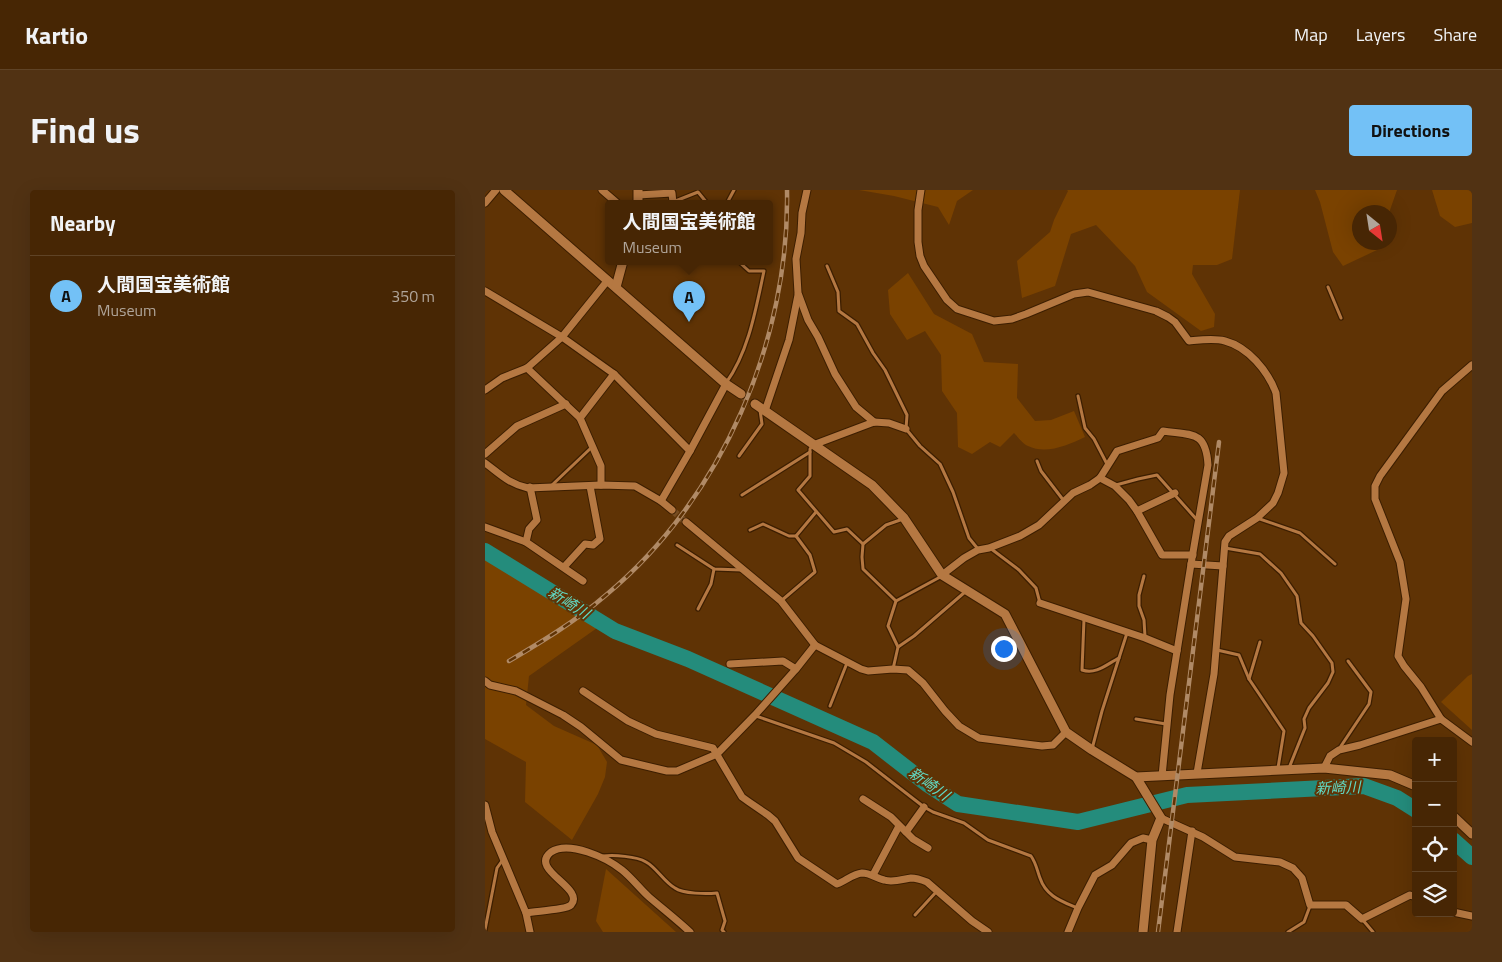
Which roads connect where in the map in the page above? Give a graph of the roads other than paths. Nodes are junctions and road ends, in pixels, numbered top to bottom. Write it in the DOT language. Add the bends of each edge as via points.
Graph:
graph roads {
  1 [pos="496,190"];
  2 [pos="503,190"];
  3 [pos="602,190"];
  4 [pos="807,190"];
  5 [pos="921,190"];
  6 [pos="663,191"];
  7 [pos="638,196"];
  8 [pos="614,200"];
  9 [pos="673,200"];
  10 [pos="680,200"];
  11 [pos="705,200"];
  12 [pos="485,203"];
  13 [pos="622,265"];
  14 [pos="742,265"];
  15 [pos="827,266"];
  16 [pos="607,280"];
  17 [pos="616,287"];
  18 [pos="1329,288"];
  19 [pos="485,290"];
  20 [pos="798,293"];
  21 [pos="1341,318"];
  22 [pos="562,337"];
  23 [pos="1472,365"];
  24 [pos="527,368"];
  25 [pos="614,374"];
  26 [pos="726,384"];
  27 [pos="485,390"];
  28 [pos="741,394"];
  29 [pos="1078,396"];
  30 [pos="566,404"];
  31 [pos="760,407"];
  32 [pos="580,418"];
  33 [pos="875,422"];
  34 [pos="906,429"];
  35 [pos="593,447"];
  36 [pos="811,449"];
  37 [pos="690,451"];
  38 [pos="485,454"];
  39 [pos="739,456"];
  40 [pos="1037,462"];
  41 [pos="485,463"];
  42 [pos="1108,466"];
  43 [pos="1099,478"];
  44 [pos="590,486"];
  45 [pos="601,486"];
  46 [pos="1115,486"];
  47 [pos="550,487"];
  48 [pos="530,488"];
  49 [pos="1175,493"];
  50 [pos="742,495"];
  51 [pos="661,501"];
  52 [pos="1065,501"];
  53 [pos="672,510"];
  54 [pos="1137,511"];
  55 [pos="816,512"];
  56 [pos="904,518"];
  57 [pos="1257,518"];
  58 [pos="1199,521"];
  59 [pos="686,522"];
  60 [pos="485,526"];
  61 [pos="750,530"];
  62 [pos="796,536"];
  63 [pos="526,542"];
  64 [pos="863,544"];
  65 [pos="677,545"];
  66 [pos="989,548"];
  67 [pos="1225,548"];
  68 [pos="978,550"];
  69 [pos="1193,555"];
  70 [pos="1191,564"];
  71 [pos="1335,564"];
  72 [pos="1223,566"];
  73 [pos="564,567"];
  74 [pos="714,569"];
  75 [pos="743,570"];
  76 [pos="942,575"];
  77 [pos="1144,576"];
  78 [pos="583,581"];
  79 [pos="967,590"];
  80 [pos="781,601"];
  81 [pos="896,601"];
  82 [pos="1040,603"];
  83 [pos="698,609"];
  84 [pos="1084,618"];
  85 [pos="1127,632"];
  86 [pos="1145,638"];
  87 [pos="1260,642"];
  88 [pos="815,645"];
  89 [pos="898,647"];
  90 [pos="1216,650"];
  91 [pos="1177,651"];
  92 [pos="1119,658"];
  93 [pos="1348,661"];
  94 [pos="848,662"];
  95 [pos="730,664"];
  96 [pos="796,669"];
  97 [pos="893,669"];
  98 [pos="1249,679"];
  99 [pos="485,681"];
  100 [pos="583,691"];
  101 [pos="830,706"];
  102 [pos="758,712"];
  103 [pos="1136,719"];
  104 [pos="1441,719"];
  105 [pos="1167,724"];
  106 [pos="1066,732"];
  107 [pos="1472,742"];
  108 [pos="1092,750"];
  109 [pos="1339,750"];
  110 [pos="717,754"];
  111 [pos="1324,768"];
  112 [pos="1289,769"];
  113 [pos="1278,770"];
  114 [pos="1197,773"];
  115 [pos="1162,776"];
  116 [pos="1136,777"];
  117 [pos="1412,784"];
  118 [pos="863,799"];
  119 [pos="485,805"];
  120 [pos="924,807"];
  121 [pos="1159,816"];
  122 [pos="1457,820"];
  123 [pos="899,826"];
  124 [pos="1192,831"];
  125 [pos="906,832"];
  126 [pos="1472,834"];
  127 [pos="1152,840"];
  128 [pos="928,848"];
  129 [pos="598,856"];
  130 [pos="503,859"];
  131 [pos="873,875"];
  132 [pos="937,890"];
  133 [pos="1412,896"];
  134 [pos="1310,905"];
  135 [pos="1078,908"];
  136 [pos="526,913"];
  137 [pos="1457,913"];
  138 [pos="915,915"];
  139 [pos="1472,916"];
  140 [pos="1361,919"];
  141 [pos="485,930"];
  142 [pos="530,932"];
  143 [pos="691,932"];
  144 [pos="724,932"];
  145 [pos="988,932"];
  146 [pos="1068,932"];
  147 [pos="1143,932"];
  148 [pos="1177,932"];
  149 [pos="1288,932"];
  150 [pos="1373,932"];
  1 -- 12 [label="street"];
  2 -- 16 [label="street"];
  3 -- 8 [label="street"];
  4 -- 20 [label="street" via="797,259"];
  5 -- 57 [label="street" via="917,242 920,256 947,300 957,309 993,321 1012,319 1074,294 1088,292 1156,311 1175,322 1189,341 1223,340 1235,344 1252,357 1276,393 1284,473 1273,503"];
  6 -- 7 [label="street"];
  6 -- 9 [label="street" via="672,192"];
  10 -- 11 [label="lane" via="698,192"];
  13 -- 17 [label="street"];
  14 -- 26 [label="lane" via="749,271 764,271 752,325"];
  15 -- 34 [label="lane" via="838,292 839,311 857,324 885,370 907,415"];
  16 -- 17 [label="street"];
  16 -- 22 [label="street"];
  17 -- 26 [label="street"];
  18 -- 21 [label="lane"];
  19 -- 22 [label="street"];
  20 -- 31 [label="street" via="789,340"];
  20 -- 33 [label="street" via="808,320 842,386 856,407"];
  22 -- 24 [label="street"];
  22 -- 25 [label="street"];
  23 -- 104 [label="street" via="1442,391 1375,486 1375,499 1400,562 1406,599 1398,656"];
  24 -- 27 [label="street" via="502,378"];
  24 -- 30 [label="street"];
  25 -- 32 [label="street"];
  25 -- 37 [label="street"];
  26 -- 28 [label="street"];
  26 -- 37 [label="street"];
  29 -- 42 [label="lane" via="1085,428"];
  30 -- 32 [label="street"];
  30 -- 38 [label="street" via="517,426"];
  31 -- 36 [label="street"];
  31 -- 39 [label="lane" via="761,424"];
  32 -- 35 [label="street"];
  33 -- 34 [label="street"];
  33 -- 36 [label="street"];
  34 -- 68 [label="lane" via="939,464 969,538"];
  35 -- 45 [label="street" via="601,466"];
  35 -- 47 [label="lane"];
  36 -- 50 [label="lane"];
  36 -- 55 [label="lane" via="810,476 798,490"];
  36 -- 56 [label="street" via="873,485"];
  37 -- 51 [label="street"];
  40 -- 52 [label="lane"];
  41 -- 48 [label="street" via="510,483"];
  42 -- 43 [label="street"];
  42 -- 58 [label="street" via="1117,451 1158,438 1163,430 1195,435 1204,444 1208,464"];
  43 -- 46 [label="street"];
  43 -- 52 [label="street"];
  44 -- 45 [label="street"];
  44 -- 47 [label="street"];
  44 -- 73 [label="street" via="600,539 593,545 585,544"];
  45 -- 51 [label="street" via="635,486"];
  46 -- 49 [label="lane" via="1157,475"];
  46 -- 54 [label="street"];
  47 -- 48 [label="street"];
  48 -- 63 [label="street" via="537,520 529,529"];
  49 -- 54 [label="street"];
  49 -- 58 [label="lane"];
  51 -- 53 [label="street"];
  52 -- 66 [label="street" via="1039,525"];
  54 -- 69 [label="street" via="1162,555"];
  55 -- 62 [label="lane"];
  55 -- 64 [label="lane" via="834,532 847,530"];
  56 -- 64 [label="lane" via="886,525"];
  56 -- 76 [label="street"];
  57 -- 67 [label="street" via="1229,536"];
  57 -- 71 [label="lane" via="1300,533"];
  58 -- 69 [label="street"];
  59 -- 75 [label="street"];
  60 -- 63 [label="street"];
  61 -- 62 [label="lane" via="763,524"];
  62 -- 80 [label="lane" via="810,555 815,572"];
  63 -- 73 [label="street"];
  64 -- 81 [label="lane" via="863,569"];
  65 -- 74 [label="lane"];
  66 -- 68 [label="street"];
  66 -- 82 [label="lane" via="1019,570 1036,588"];
  67 -- 72 [label="street"];
  67 -- 112 [label="lane" via="1260,554 1281,573 1297,596 1301,623 1332,663 1333,672 1328,683 1304,719 1305,728"];
  68 -- 76 [label="street"];
  69 -- 70 [label="street"];
  70 -- 72 [label="street"];
  70 -- 91 [label="street"];
  72 -- 90 [label="street"];
  73 -- 78 [label="street"];
  74 -- 75 [label="lane"];
  74 -- 83 [label="lane" via="711,584"];
  75 -- 80 [label="street"];
  76 -- 79 [label="street"];
  76 -- 81 [label="lane"];
  77 -- 86 [label="lane" via="1139,606"];
  79 -- 89 [label="lane"];
  79 -- 106 [label="street" via="1005,614"];
  80 -- 88 [label="street"];
  81 -- 89 [label="lane" via="888,626"];
  82 -- 84 [label="street"];
  84 -- 85 [label="street"];
  84 -- 92 [label="lane" via="1082,670 1096,671"];
  85 -- 86 [label="street"];
  85 -- 92 [label="lane"];
  86 -- 91 [label="street"];
  87 -- 98 [label="lane"];
  88 -- 94 [label="street"];
  88 -- 96 [label="street"];
  89 -- 97 [label="lane"];
  90 -- 98 [label="lane" via="1239,655"];
  90 -- 114 [label="street"];
  91 -- 105 [label="street"];
  92 -- 108 [label="lane"];
  93 -- 109 [label="lane" via="1371,692 1369,704"];
  94 -- 97 [label="street" via="868,671"];
  94 -- 101 [label="lane"];
  95 -- 96 [label="street" via="783,662"];
  96 -- 102 [label="street"];
  97 -- 106 [label="street" via="908,670 923,682 959,726 979,738 1053,746"];
  98 -- 113 [label="lane" via="1283,731"];
  99 -- 110 [label="street" via="515,691 563,715 621,760 677,771"];
  100 -- 110 [label="street" via="656,734 713,748"];
  102 -- 110 [label="street"];
  102 -- 120 [label="lane" via="834,743 866,762"];
  103 -- 105 [label="lane"];
  104 -- 107 [label="street"];
  104 -- 109 [label="street"];
  105 -- 115 [label="street"];
  106 -- 108 [label="street"];
  108 -- 116 [label="street"];
  109 -- 111 [label="street" via="1330,756"];
  110 -- 131 [label="street" via="742,797 775,821 798,858 837,884 853,875"];
  111 -- 112 [label="street"];
  111 -- 117 [label="street" via="1391,775"];
  112 -- 113 [label="street"];
  113 -- 114 [label="street"];
  114 -- 115 [label="street"];
  115 -- 116 [label="street"];
  116 -- 121 [label="street"];
  118 -- 123 [label="street"];
  119 -- 130 [label="street"];
  120 -- 125 [label="street"];
  120 -- 135 [label="lane" via="964,823 988,840 1031,856 1048,892"];
  121 -- 124 [label="street"];
  121 -- 127 [label="street"];
  122 -- 126 [label="street"];
  123 -- 125 [label="street"];
  123 -- 131 [label="street"];
  124 -- 134 [label="street" via="1235,857 1280,862 1293,868 1302,878"];
  124 -- 148 [label="street"];
  125 -- 128 [label="street"];
  127 -- 135 [label="street" via="1143,838 1131,843 1112,865 1095,875"];
  127 -- 147 [label="street"];
  129 -- 136 [label="street" via="566,848 549,854 547,869 572,893 571,905"];
  129 -- 143 [label="street" via="623,871 640,890"];
  129 -- 144 [label="lane" via="647,862 676,890 717,893 725,921"];
  130 -- 136 [label="street"];
  130 -- 141 [label="lane" via="497,868"];
  131 -- 132 [label="street" via="885,881 920,879"];
  132 -- 138 [label="lane"];
  132 -- 145 [label="street"];
  133 -- 140 [label="street"];
  134 -- 140 [label="street" via="1346,905"];
  134 -- 149 [label="lane" via="1304,922"];
  135 -- 146 [label="street"];
  136 -- 142 [label="street"];
  137 -- 139 [label="street"];
  140 -- 150 [label="lane"];
}
